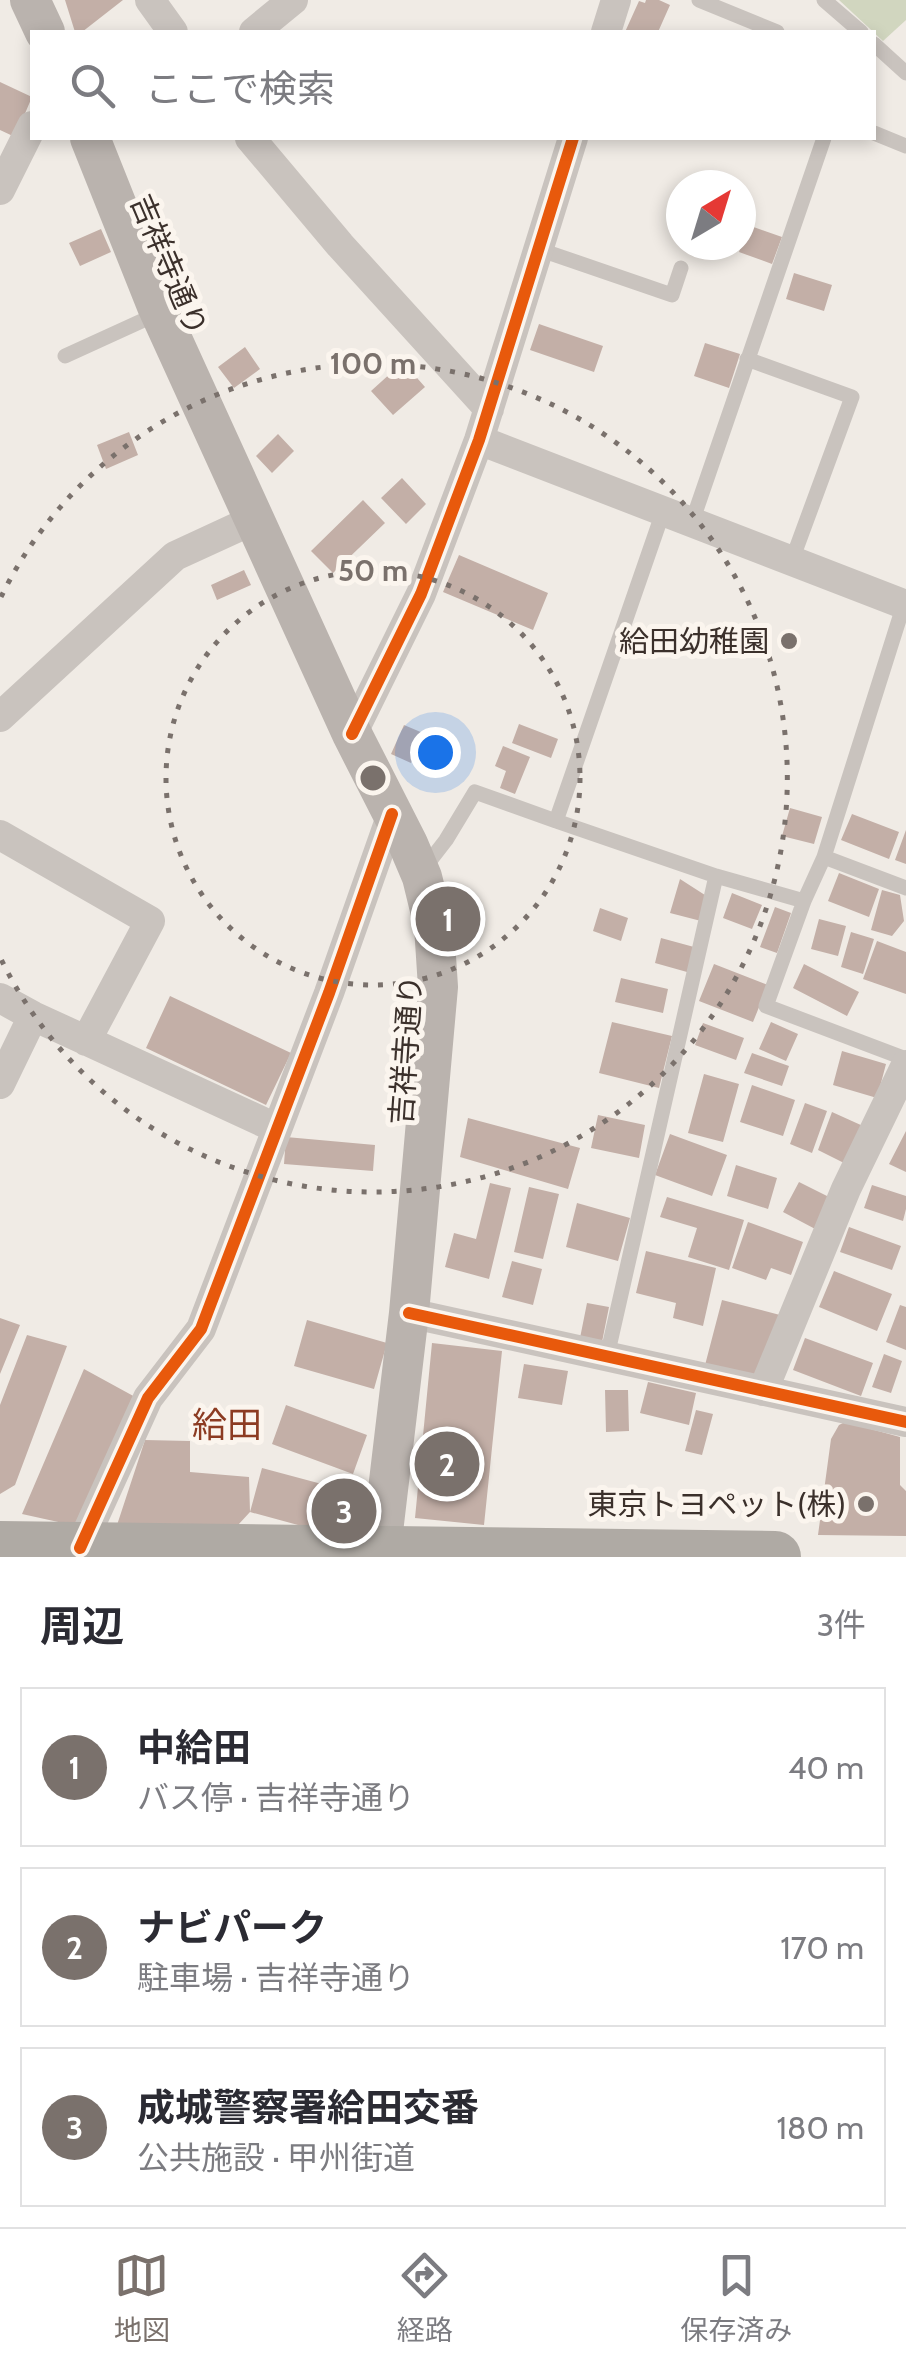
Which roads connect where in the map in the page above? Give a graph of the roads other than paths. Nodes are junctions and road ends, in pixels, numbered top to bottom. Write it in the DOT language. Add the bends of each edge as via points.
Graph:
graph roads {
  1 [pos="30,0"];
  2 [pos="150,0"];
  3 [pos="293,0"];
  4 [pos="616,0"];
  5 [pos="699,0"];
  6 [pos="824,0"];
  7 [pos="44,30"];
  8 [pos="172,30"];
  9 [pos="256,30"];
  10 [pos="607,30"];
  11 [pos="772,30"];
  12 [pos="858,30"];
  13 [pos="876,46"];
  14 [pos="906,73"];
  15 [pos="30,130"];
  16 [pos="876,134"];
  17 [pos="91,140"];
  18 [pos="252,140"];
  19 [pos="572,140"];
  20 [pos="823,140"];
  21 [pos="906,146"];
  22 [pos="0,190"];
  23 [pos="538,249"];
  24 [pos="681,268"];
  25 [pos="160,313"];
  26 [pos="65,356"];
  27 [pos="747,359"];
  28 [pos="490,409"];
  29 [pos="479,440"];
  30 [pos="678,517"];
  31 [pos="253,520"];
  32 [pos="792,560"];
  33 [pos="905,604"];
  34 [pos="0,717"];
  35 [pos="352,734"];
  36 [pos="0,814"];
  37 [pos="392,814"];
  38 [pos="556,820"];
  39 [pos="0,833"];
  40 [pos="824,857"];
  41 [pos="420,873"];
  42 [pos="716,876"];
  43 [pos="906,888"];
  44 [pos="804,902"];
  45 [pos="0,998"];
  46 [pos="33,1016"];
  47 [pos="86,1040"];
  48 [pos="906,1062"];
  49 [pos="0,1084"];
  50 [pos="276,1128"];
  51 [pos="409,1312"];
  52 [pos="607,1356"];
  53 [pos="763,1391"];
  54 [pos="906,1422"];
  55 [pos="0,1547"];
  56 [pos="80,1548"];
  57 [pos="380,1554"];
  58 [pos="776,1557"];
  1 -- 7 [label="main road"];
  2 -- 8 [label="street"];
  3 -- 9 [label="street"];
  4 -- 10 [label="street"];
  5 -- 11 [label="lane"];
  6 -- 12 [label="lane"];
  13 -- 14 [label="lane"];
  15 -- 22 [label="street"];
  16 -- 21 [label="lane"];
  17 -- 25 [label="main road, 吉祥寺通り"];
  18 -- 28 [label="street"];
  19 -- 23 [label="street"];
  20 -- 27 [label="lane"];
  23 -- 24 [label="lane" via="672,295"];
  23 -- 28 [label="street"];
  25 -- 26 [label="lane"];
  25 -- 31 [label="main road, 吉祥寺通り"];
  27 -- 30 [label="lane"];
  27 -- 32 [label="lane" via="852,397"];
  28 -- 29 [label="street"];
  29 -- 30 [label="street"];
  29 -- 35 [label="street" via="422,594"];
  30 -- 32 [label="street"];
  30 -- 38 [label="lane"];
  31 -- 34 [label="street" via="175,556"];
  31 -- 35 [label="main road, 吉祥寺通り"];
  32 -- 33 [label="street"];
  33 -- 40 [label="lane"];
  35 -- 37 [label="main road, 吉祥寺通り"];
  36 -- 39 [label="street"];
  37 -- 41 [label="main road, 吉祥寺通り"];
  37 -- 50 [label="street"];
  38 -- 41 [label="lane" via="475,792"];
  38 -- 42 [label="lane"];
  39 -- 47 [label="street" via="150,921"];
  40 -- 43 [label="lane"];
  40 -- 44 [label="lane"];
  41 -- 51 [label="main road, 吉祥寺通り" via="434,926 438,987"];
  42 -- 44 [label="lane"];
  42 -- 52 [label="lane"];
  44 -- 48 [label="lane" via="766,1006"];
  45 -- 46 [label="street"];
  46 -- 47 [label="street"];
  46 -- 49 [label="street"];
  47 -- 50 [label="street"];
  48 -- 53 [label="street"];
  50 -- 56 [label="street" via="201,1329 148,1398"];
  51 -- 52 [label="street"];
  51 -- 57 [label="main road, 吉祥寺通り"];
  52 -- 53 [label="street"];
  53 -- 54 [label="street"];
  55 -- 56 [label="highway"];
  56 -- 57 [label="highway"];
  57 -- 58 [label="highway"];
}
